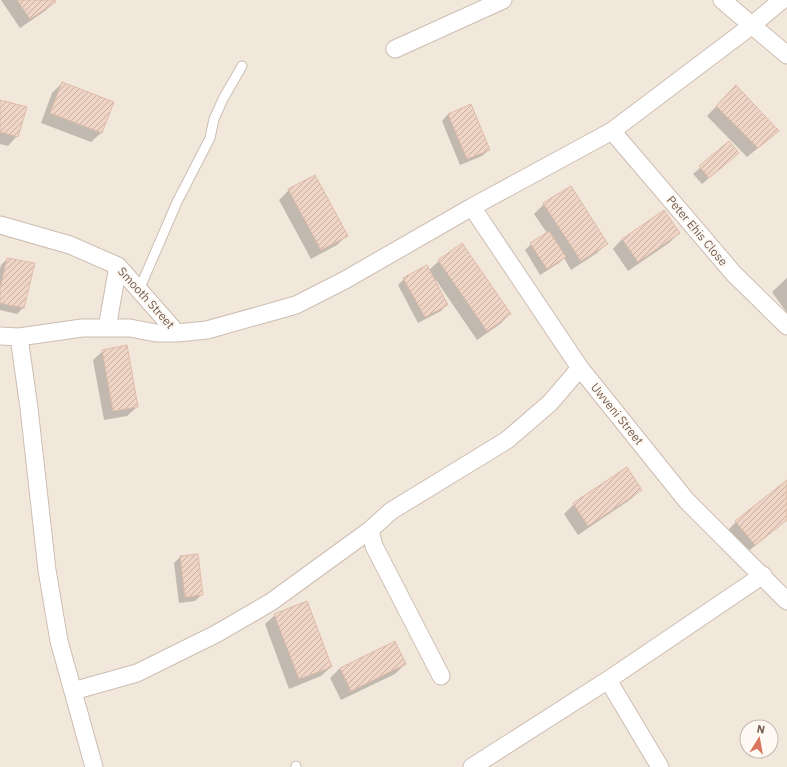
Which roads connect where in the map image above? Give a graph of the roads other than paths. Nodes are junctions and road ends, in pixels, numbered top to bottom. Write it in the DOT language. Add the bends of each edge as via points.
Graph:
graph roads {
  1 [pos="503,0"];
  2 [pos="722,0"];
  3 [pos="782,0"];
  4 [pos="751,26"];
  5 [pos="396,49"];
  6 [pos="787,55"];
  7 [pos="242,66"];
  8 [pos="612,131"];
  9 [pos="472,207"];
  10 [pos="0,225"];
  11 [pos="118,266"];
  12 [pos="140,290"];
  13 [pos="787,326"];
  14 [pos="107,328"];
  15 [pos="177,333"];
  16 [pos="0,336"];
  17 [pos="19,337"];
  18 [pos="580,368"];
  19 [pos="370,530"];
  20 [pos="763,575"];
  21 [pos="787,601"];
  22 [pos="441,676"];
  23 [pos="608,680"];
  24 [pos="73,691"];
  25 [pos="94,767"];
  26 [pos="472,767"];
  27 [pos="660,767"];
  1 -- 5 [label="street"];
  2 -- 4 [label="street"];
  3 -- 4 [label="street"];
  4 -- 6 [label="street"];
  4 -- 8 [label="street"];
  7 -- 12 [label="lane" via="223,98 214,119 210,138 177,202"];
  8 -- 9 [label="street"];
  8 -- 13 [label="street, Peter Ehis Close" via="734,274"];
  9 -- 15 [label="street" via="345,280 296,304 208,330"];
  9 -- 18 [label="street, Uwveni Street"];
  10 -- 11 [label="street, Smooth Street" via="70,245"];
  11 -- 12 [label="street, Smooth Street"];
  11 -- 14 [label="street"];
  12 -- 15 [label="street, Smooth Street"];
  14 -- 15 [label="street"];
  14 -- 17 [label="street" via="82,328"];
  16 -- 17 [label="street"];
  17 -- 24 [label="street" via="47,570 59,641"];
  18 -- 19 [label="street" via="550,403 507,440 392,511"];
  18 -- 20 [label="street, Uwveni Street" via="686,500"];
  19 -- 22 [label="street" via="377,551"];
  19 -- 24 [label="street" via="271,602 216,634 137,673"];
  20 -- 21 [label="street, Uwveni Street"];
  20 -- 23 [label="street"];
  23 -- 26 [label="street"];
  23 -- 27 [label="street"];
  24 -- 25 [label="street"];
}
